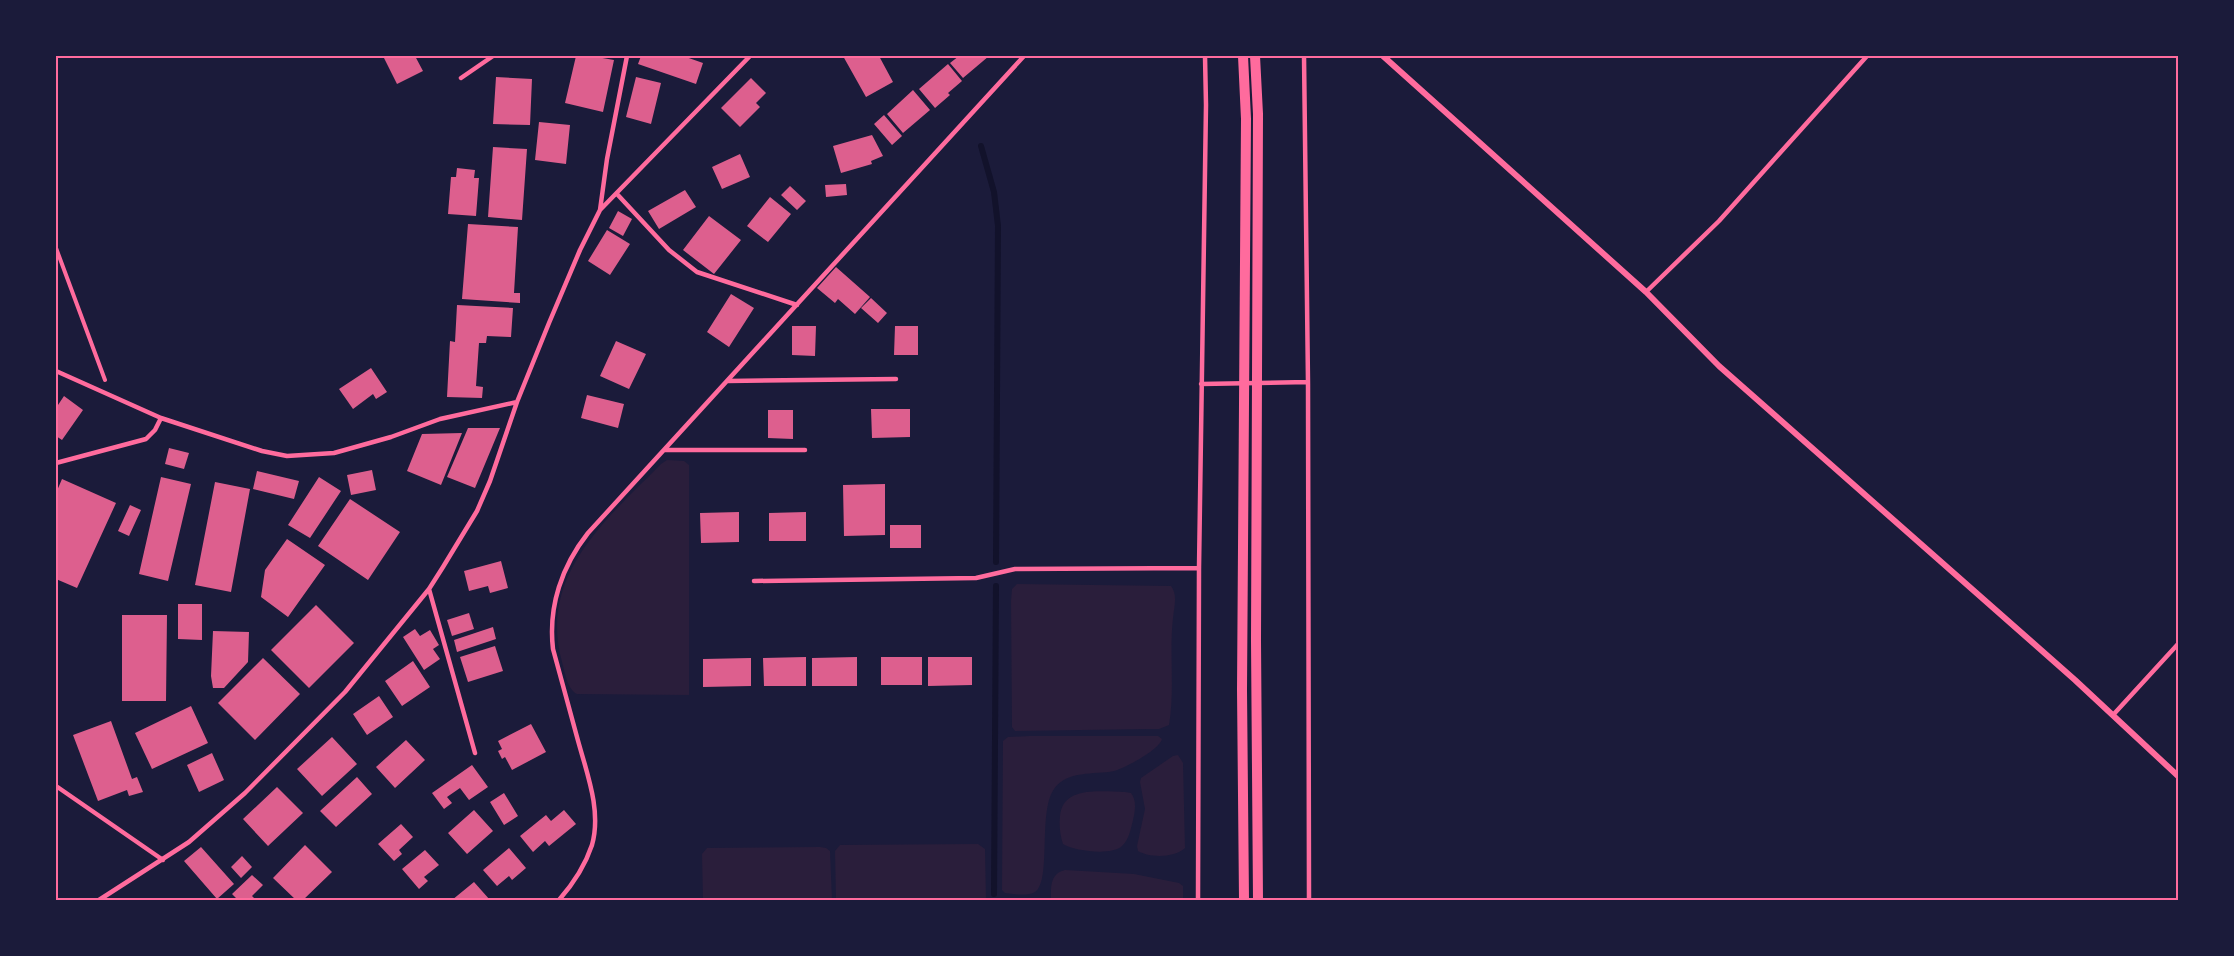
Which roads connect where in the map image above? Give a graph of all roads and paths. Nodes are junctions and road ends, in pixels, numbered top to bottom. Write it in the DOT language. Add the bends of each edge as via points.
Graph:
graph roads {
  1 [pos="494,56"];
  2 [pos="627,56"];
  3 [pos="750,56"];
  4 [pos="1024,56"];
  5 [pos="1205,56"];
  6 [pos="1243,56"];
  7 [pos="1255,56"];
  8 [pos="1304,56"];
  9 [pos="1383,56"];
  10 [pos="1867,56"];
  11 [pos="461,78"];
  12 [pos="617,194"];
  13 [pos="600,210"];
  14 [pos="56,248"];
  15 [pos="1646,291"];
  16 [pos="797,305"];
  17 [pos="56,371"];
  18 [pos="896,379"];
  19 [pos="727,381"];
  20 [pos="1308,382"];
  21 [pos="1244,383"];
  22 [pos="1258,383"];
  23 [pos="1202,384"];
  24 [pos="111,395"];
  25 [pos="517,402"];
  26 [pos="161,418"];
  27 [pos="664,450"];
  28 [pos="805,450"];
  29 [pos="56,463"];
  30 [pos="1199,568"];
  31 [pos="754,581"];
  32 [pos="429,590"];
  33 [pos="2178,644"];
  34 [pos="2113,715"];
  35 [pos="475,753"];
  36 [pos="2178,776"];
  37 [pos="56,786"];
  38 [pos="163,860"];
  39 [pos="114,892"];
  40 [pos="99,900"];
  41 [pos="112,900"];
  42 [pos="559,900"];
  43 [pos="1198,900"];
  44 [pos="1244,900"];
  45 [pos="1258,900"];
  46 [pos="1309,900"];
  1 -- 11 [label="lane"];
  2 -- 13 [label="lane"];
  3 -- 12 [label="lane"];
  4 -- 16 [label="lane"];
  5 -- 23 [label="lane"];
  6 -- 21 [label="street"];
  7 -- 22 [label="street"];
  8 -- 20 [label="lane"];
  9 -- 15 [label="street"];
  10 -- 15 [label="lane" via="1719,221"];
  12 -- 13 [label="lane"];
  12 -- 16 [label="lane" via="669,250 697,272"];
  13 -- 25 [label="lane"];
  14 -- 24 [label="path"];
  15 -- 34 [label="street" via="1719,366"];
  16 -- 19 [label="lane"];
  17 -- 24 [label="lane"];
  18 -- 19 [label="lane"];
  19 -- 27 [label="lane"];
  20 -- 22 [label="lane"];
  20 -- 46 [label="lane"];
  21 -- 22 [label="lane"];
  21 -- 23 [label="lane"];
  21 -- 44 [label="street"];
  22 -- 45 [label="street"];
  23 -- 30 [label="lane"];
  24 -- 26 [label="lane"];
  25 -- 26 [label="lane" via="440,419 334,453 307,455 273,454"];
  25 -- 32 [label="lane" via="477,511"];
  26 -- 29 [label="lane" via="146,440"];
  27 -- 28 [label="lane"];
  27 -- 42 [label="lane" via="579,545 554,600 553,649 590,781 595,815 587,859"];
  30 -- 31 [label="lane" via="1015,569 976,578"];
  30 -- 43 [label="lane"];
  32 -- 35 [label="lane"];
  32 -- 38 [label="lane" via="345,692 296,742 225,811"];
  33 -- 34 [label="lane"];
  34 -- 36 [label="street"];
  37 -- 38 [label="lane"];
  38 -- 39 [label="lane"];
  39 -- 40 [label="lane"];
  39 -- 41 [label="lane"];
}
